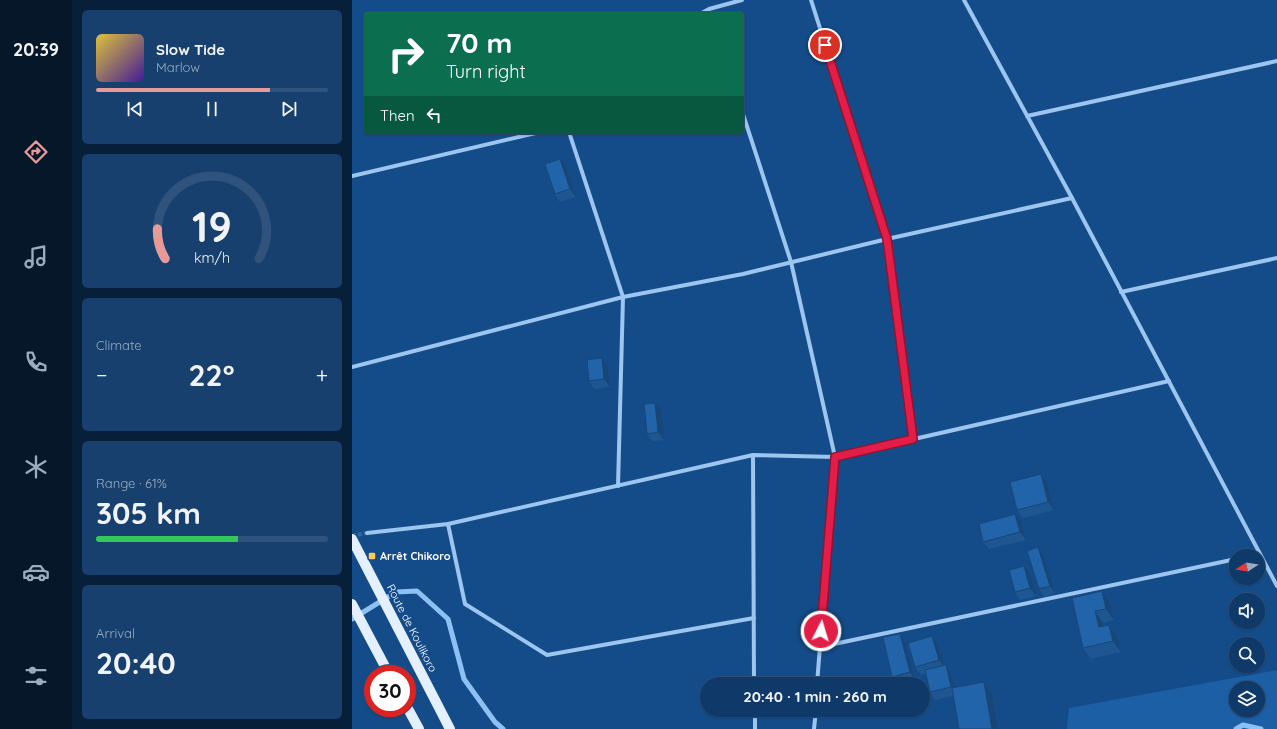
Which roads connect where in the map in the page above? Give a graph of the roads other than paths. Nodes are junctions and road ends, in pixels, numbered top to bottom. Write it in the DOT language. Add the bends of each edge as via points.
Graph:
graph roads {
  1 [pos="742,0"];
  2 [pos="811,0"];
  3 [pos="964,0"];
  4 [pos="709,8"];
  5 [pos="703,12"];
  6 [pos="710,12"];
  7 [pos="1277,61"];
  8 [pos="1027,116"];
  9 [pos="744,117"];
  10 [pos="531,134"];
  11 [pos="570,134"];
  12 [pos="352,176"];
  13 [pos="1072,198"];
  14 [pos="887,239"];
  15 [pos="1277,258"];
  16 [pos="792,262"];
  17 [pos="1122,292"];
  18 [pos="623,297"];
  19 [pos="352,367"];
  20 [pos="1169,381"];
  21 [pos="913,439"];
  22 [pos="753,455"];
  23 [pos="835,457"];
  24 [pos="618,486"];
  25 [pos="448,524"];
  26 [pos="367,533"];
  27 [pos="352,539"];
  28 [pos="1257,549"];
  29 [pos="1229,560"];
  30 [pos="1265,563"];
  31 [pos="1277,586"];
  32 [pos="352,604"];
  33 [pos="754,618"];
  34 [pos="820,647"];
  35 [pos="384,665"];
  36 [pos="754,677"];
  37 [pos="818,677"];
  38 [pos="412,717"];
  39 [pos="755,717"];
  40 [pos="815,717"];
  41 [pos="419,729"];
  42 [pos="450,729"];
  43 [pos="755,729"];
  44 [pos="814,729"];
  1 -- 4 [label="street"];
  2 -- 14 [label="street"];
  3 -- 8 [label="street"];
  4 -- 5 [label="street"];
  4 -- 6 [label="street"];
  7 -- 8 [label="street"];
  8 -- 13 [label="street"];
  9 -- 16 [label="street"];
  10 -- 12 [label="street"];
  11 -- 18 [label="street"];
  13 -- 14 [label="street"];
  13 -- 17 [label="street"];
  14 -- 16 [label="street"];
  14 -- 21 [label="street"];
  15 -- 17 [label="street"];
  16 -- 18 [label="street"];
  16 -- 23 [label="street"];
  17 -- 20 [label="street"];
  18 -- 19 [label="street"];
  18 -- 24 [label="street"];
  20 -- 21 [label="street"];
  20 -- 28 [label="street"];
  21 -- 23 [label="street"];
  22 -- 23 [label="street"];
  22 -- 24 [label="street"];
  22 -- 33 [label="street"];
  23 -- 34 [label="street"];
  24 -- 25 [label="street"];
  25 -- 26 [label="street"];
  25 -- 33 [label="street" via="465,604 547,654"];
  27 -- 42 [label="main road, Route de Koulikoro"];
  29 -- 34 [label="street"];
  30 -- 31 [label="street"];
  32 -- 35 [label="main road"];
  33 -- 36 [label="street"];
  34 -- 37 [label="street"];
  38 -- 41 [label="main road"];
  39 -- 43 [label="street"];
  40 -- 44 [label="street"];
}
